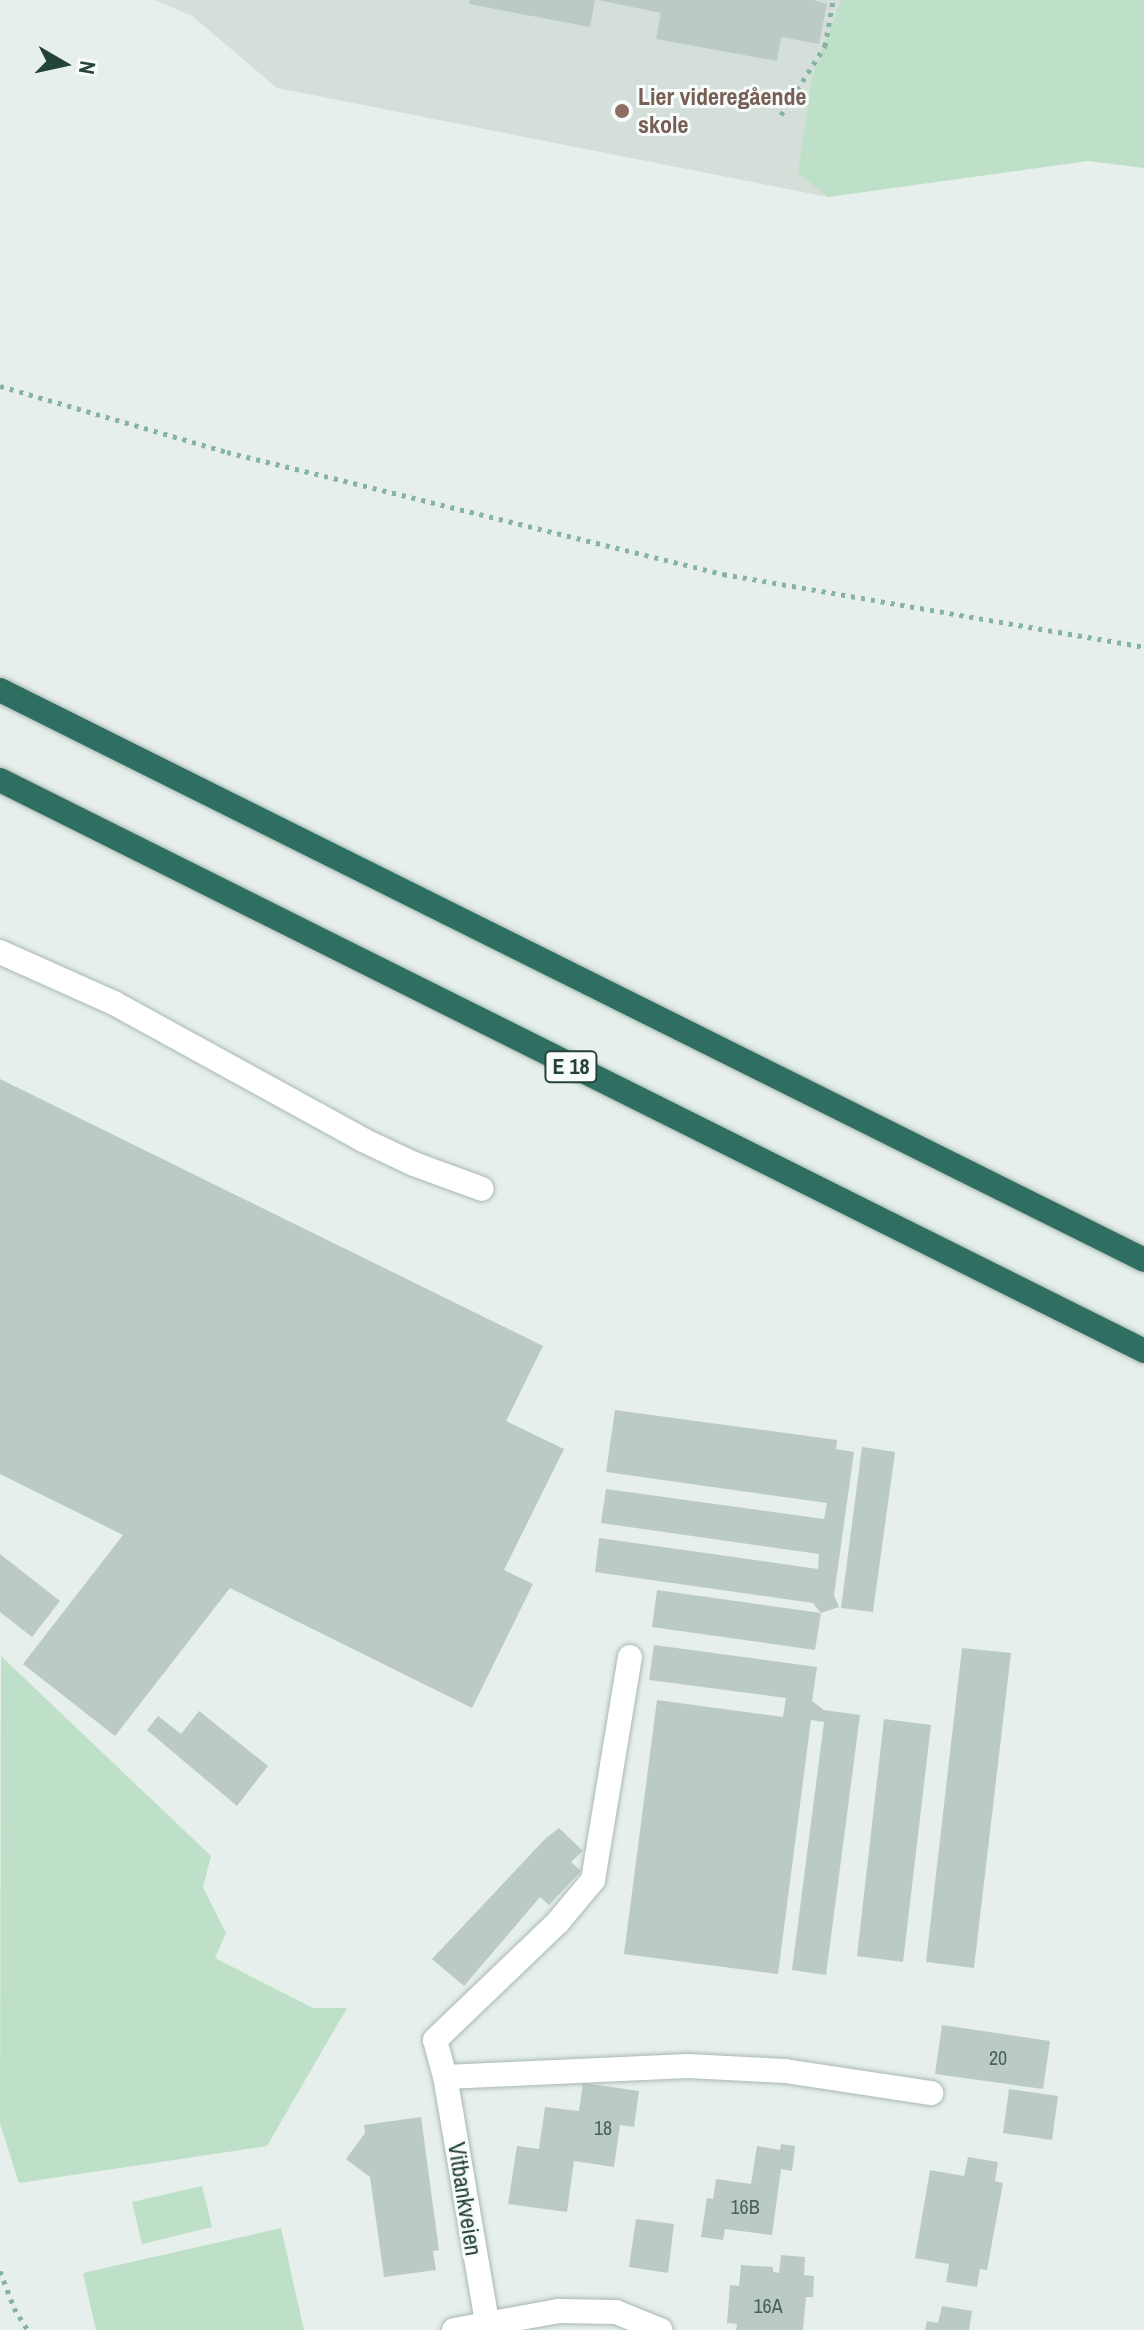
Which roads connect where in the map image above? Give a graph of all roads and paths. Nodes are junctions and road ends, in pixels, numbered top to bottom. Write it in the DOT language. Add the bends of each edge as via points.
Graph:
graph roads {
  1 [pos="833,0"];
  2 [pos="781,115"];
  3 [pos="0,386"];
  4 [pos="1144,647"];
  5 [pos="0,690"];
  6 [pos="0,780"];
  7 [pos="0,952"];
  8 [pos="482,1189"];
  9 [pos="1144,1260"];
  10 [pos="1144,1351"];
  11 [pos="630,1657"];
  12 [pos="445,2077"];
  13 [pos="931,2093"];
  14 [pos="0,2271"];
  15 [pos="487,2322"];
  16 [pos="28,2330"];
  17 [pos="454,2330"];
  18 [pos="660,2330"];
  1 -- 2 [label="path" via="825,46"];
  3 -- 4 [label="path" via="227,452 723,574"];
  5 -- 9 [label="highway"];
  6 -- 10 [label="highway, E 18"];
  7 -- 8 [label="street" via="114,1003 363,1140"];
  11 -- 12 [label="street, Vitbankveien" via="593,1880 558,1922 435,2040"];
  12 -- 13 [label="street" via="688,2066 785,2071"];
  12 -- 15 [label="street, Vitbankveien"];
  14 -- 16 [label="path"];
  15 -- 17 [label="street"];
  15 -- 18 [label="street" via="559,2311 603,2311"];
}
